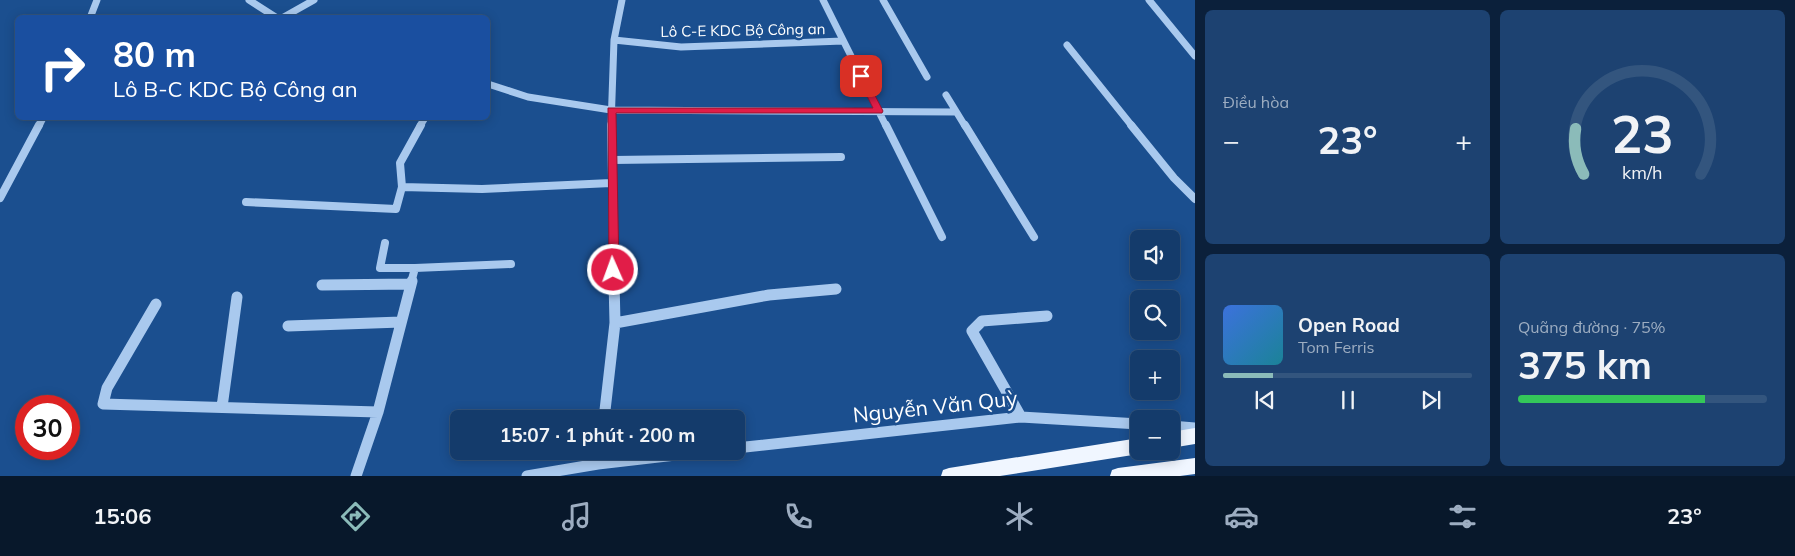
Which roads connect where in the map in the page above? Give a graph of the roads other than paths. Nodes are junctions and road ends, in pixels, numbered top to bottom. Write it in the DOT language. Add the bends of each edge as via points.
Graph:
graph roads {
  1 [pos="98,0"];
  2 [pos="249,0"];
  3 [pos="314,0"];
  4 [pos="622,0"];
  5 [pos="823,0"];
  6 [pos="883,0"];
  7 [pos="1149,0"];
  8 [pos="91,15"];
  9 [pos="272,15"];
  10 [pos="287,15"];
  11 [pos="614,40"];
  12 [pos="843,41"];
  13 [pos="1067,45"];
  14 [pos="1195,56"];
  15 [pos="927,77"];
  16 [pos="490,85"];
  17 [pos="946,95"];
  18 [pos="611,110"];
  19 [pos="879,111"];
  20 [pos="956,112"];
  21 [pos="43,120"];
  22 [pos="424,120"];
  23 [pos="841,157"];
  24 [pos="613,160"];
  25 [pos="611,183"];
  26 [pos="402,186"];
  27 [pos="0,198"];
  28 [pos="1195,199"];
  29 [pos="246,202"];
  30 [pos="942,237"];
  31 [pos="1034,237"];
  32 [pos="385,243"];
  33 [pos="511,264"];
  34 [pos="415,268"];
  35 [pos="411,284"];
  36 [pos="322,285"];
  37 [pos="836,289"];
  38 [pos="237,297"];
  39 [pos="156,304"];
  40 [pos="1048,316"];
  41 [pos="401,322"];
  42 [pos="615,323"];
  43 [pos="288,326"];
  44 [pos="222,407"];
  45 [pos="605,410"];
  46 [pos="378,412"];
  47 [pos="1021,417"];
  48 [pos="1130,423"];
  49 [pos="1180,427"];
  50 [pos="1195,428"];
  51 [pos="1195,436"];
  52 [pos="1180,438"];
  53 [pos="745,447"];
  54 [pos="1130,448"];
  55 [pos="599,460"];
  56 [pos="632,460"];
  57 [pos="598,464"];
  58 [pos="1195,466"];
  59 [pos="356,476"];
  60 [pos="527,476"];
  61 [pos="949,476"];
  62 [pos="1118,476"];
  1 -- 8 [label="street"];
  2 -- 9 [label="street"];
  3 -- 10 [label="street"];
  4 -- 11 [label="street"];
  5 -- 12 [label="street"];
  6 -- 15 [label="street"];
  7 -- 14 [label="street"];
  11 -- 12 [label="street, Lô C-E KDC Bộ Công an" via="681,47"];
  11 -- 18 [label="street"];
  12 -- 19 [label="street"];
  13 -- 28 [label="street" via="1174,178"];
  16 -- 18 [label="street" via="528,97"];
  17 -- 20 [label="street"];
  18 -- 19 [label="street"];
  18 -- 24 [label="street"];
  19 -- 20 [label="street"];
  19 -- 30 [label="street"];
  20 -- 31 [label="street"];
  21 -- 27 [label="street"];
  22 -- 26 [label="street" via="400,163"];
  23 -- 24 [label="street"];
  24 -- 25 [label="street"];
  25 -- 26 [label="street" via="498,189"];
  25 -- 42 [label="street"];
  26 -- 29 [label="street" via="396,209"];
  32 -- 34 [label="street" via="380,268"];
  33 -- 34 [label="street"];
  34 -- 35 [label="street"];
  35 -- 36 [label="street"];
  35 -- 41 [label="street"];
  37 -- 42 [label="street" via="768,295"];
  38 -- 44 [label="lane"];
  39 -- 44 [label="street" via="107,388 103,404"];
  40 -- 47 [label="street" via="982,321 972,331"];
  41 -- 43 [label="street"];
  41 -- 46 [label="street"];
  42 -- 45 [label="street"];
  44 -- 46 [label="street"];
  46 -- 59 [label="street"];
  47 -- 48 [label="street, Nguyễn Văn Quỳ"];
  47 -- 53 [label="street, Nguyễn Văn Quỳ"];
  49 -- 50 [label="street"];
  51 -- 52 [label="main road"];
  54 -- 61 [label="main road"];
  55 -- 57 [label="street"];
  56 -- 57 [label="street"];
  57 -- 60 [label="street"];
  58 -- 62 [label="main road"];
}
